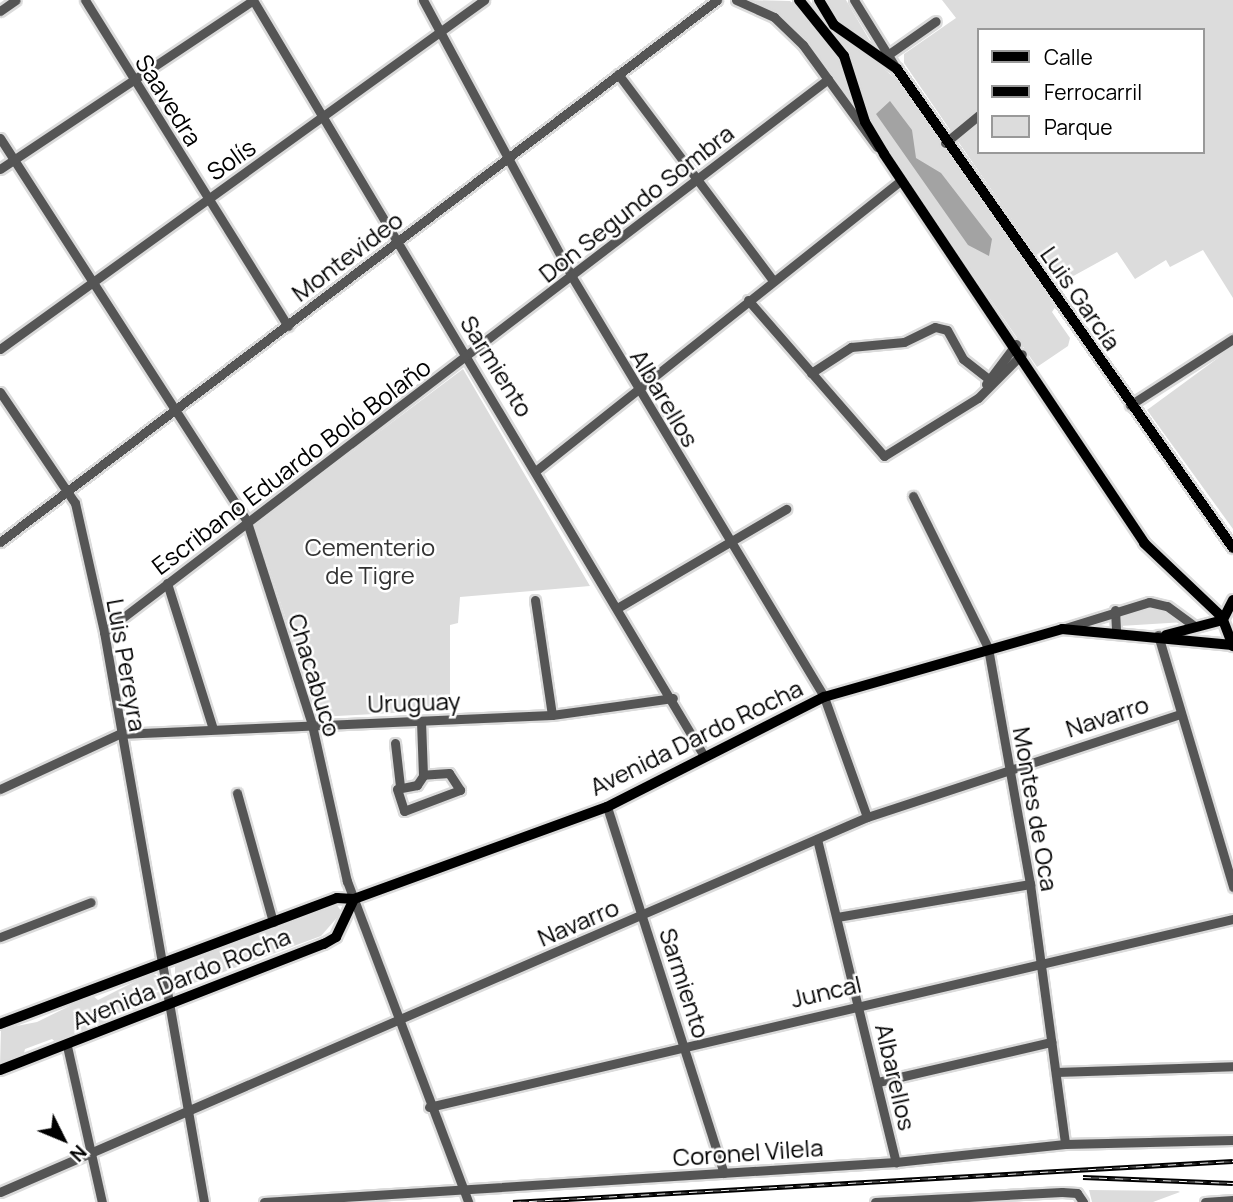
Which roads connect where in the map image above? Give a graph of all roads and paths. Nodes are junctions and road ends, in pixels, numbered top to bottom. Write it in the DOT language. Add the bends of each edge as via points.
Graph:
graph roads {
  1 [pos="16,0"];
  2 [pos="85,0"];
  3 [pos="253,0"];
  4 [pos="423,0"];
  5 [pos="484,0"];
  6 [pos="717,0"];
  7 [pos="736,0"];
  8 [pos="799,0"];
  9 [pos="819,0"];
  10 [pos="854,0"];
  11 [pos="0,11"];
  12 [pos="936,21"];
  13 [pos="443,29"];
  14 [pos="888,54"];
  15 [pos="897,69"];
  16 [pos="618,75"];
  17 [pos="828,79"];
  18 [pos="134,80"];
  19 [pos="325,116"];
  20 [pos="978,116"];
  21 [pos="0,138"];
  22 [pos="946,143"];
  23 [pos="884,155"];
  24 [pos="14,160"];
  25 [pos="508,160"];
  26 [pos="0,169"];
  27 [pos="696,179"];
  28 [pos="901,180"];
  29 [pos="208,199"];
  30 [pos="397,243"];
  31 [pos="572,277"];
  32 [pos="772,279"];
  33 [pos="92,282"];
  34 [pos="748,300"];
  35 [pos="288,326"];
  36 [pos="1233,339"];
  37 [pos="0,349"];
  38 [pos="1019,349"];
  39 [pos="469,357"];
  40 [pos="811,373"];
  41 [pos="988,383"];
  42 [pos="638,391"];
  43 [pos="0,392"];
  44 [pos="1130,405"];
  45 [pos="177,410"];
  46 [pos="538,468"];
  47 [pos="69,488"];
  48 [pos="913,496"];
  49 [pos="786,509"];
  50 [pos="247,522"];
  51 [pos="0,542"];
  52 [pos="731,542"];
  53 [pos="1233,548"];
  54 [pos="167,583"];
  55 [pos="535,600"];
  56 [pos="1233,600"];
  57 [pos="619,607"];
  58 [pos="1115,610"];
  59 [pos="1223,619"];
  60 [pos="1193,625"];
  61 [pos="1062,629"];
  62 [pos="104,632"];
  63 [pos="1116,632"];
  64 [pos="1162,635"];
  65 [pos="1233,646"];
  66 [pos="988,648"];
  67 [pos="824,697"];
  68 [pos="673,698"];
  69 [pos="1180,714"];
  70 [pos="552,715"];
  71 [pos="421,721"];
  72 [pos="312,725"];
  73 [pos="212,726"];
  74 [pos="119,734"];
  75 [pos="395,743"];
  76 [pos="704,756"];
  77 [pos="1009,768"];
  78 [pos="423,775"];
  79 [pos="400,786"];
  80 [pos="0,789"];
  81 [pos="237,793"];
  82 [pos="607,807"];
  83 [pos="867,817"];
  84 [pos="817,839"];
  85 [pos="1030,884"];
  86 [pos="1233,887"];
  87 [pos="354,899"];
  88 [pos="91,902"];
  89 [pos="643,916"];
  90 [pos="837,916"];
  91 [pos="1233,919"];
  92 [pos="273,922"];
  93 [pos="0,937"];
  94 [pos="1041,961"];
  95 [pos="160,967"];
  96 [pos="860,1003"];
  97 [pos="169,1005"];
  98 [pos="396,1020"];
  99 [pos="0,1024"];
  100 [pos="1051,1042"];
  101 [pos="685,1043"];
  102 [pos="67,1046"];
  103 [pos="1233,1066"];
  104 [pos="0,1070"];
  105 [pos="1056,1072"];
  106 [pos="878,1082"];
  107 [pos="429,1107"];
  108 [pos="186,1112"];
  109 [pos="1233,1140"];
  110 [pos="1065,1144"];
  111 [pos="90,1153"];
  112 [pos="896,1162"];
  113 [pos="724,1172"];
  114 [pos="466,1190"];
  115 [pos="0,1192"];
  116 [pos="1082,1199"];
  117 [pos="1233,1200"];
  118 [pos="907,1201"];
  119 [pos="102,1202"];
  120 [pos="204,1202"];
  121 [pos="264,1202"];
  122 [pos="468,1202"];
  123 [pos="875,1202"];
  124 [pos="1205,1202"];
  1 -- 11 [label="street"];
  2 -- 18 [label="street, Saavedra"];
  3 -- 18 [label="street"];
  3 -- 19 [label="street, Sarmiento"];
  4 -- 13 [label="street, Albarellos"];
  5 -- 13 [label="street, Solís"];
  6 -- 16 [label="street, Montevideo"];
  7 -- 17 [label="street" via="774,17"];
  8 -- 23 [label="main road" via="844,56 865,122"];
  9 -- 15 [label="main road, Luis García" via="834,25"];
  10 -- 14 [label="street, Luis García"];
  12 -- 14 [label="street"];
  13 -- 19 [label="street, Solís"];
  13 -- 25 [label="street, Albarellos"];
  14 -- 15 [label="street, Luis García"];
  15 -- 22 [label="main road, Luis García"];
  16 -- 25 [label="street, Montevideo"];
  16 -- 27 [label="street"];
  17 -- 23 [label="street"];
  17 -- 27 [label="street, Don Segundo Sombra"];
  18 -- 24 [label="street"];
  18 -- 29 [label="street, Saavedra"];
  19 -- 29 [label="street, Solís"];
  19 -- 30 [label="street, Sarmiento"];
  20 -- 22 [label="street"];
  21 -- 24 [label="street, Chacabuco"];
  22 -- 44 [label="main road, Luis García"];
  23 -- 28 [label="main road"];
  24 -- 26 [label="street"];
  24 -- 33 [label="street, Chacabuco"];
  25 -- 30 [label="street, Montevideo"];
  25 -- 31 [label="street, Albarellos"];
  27 -- 31 [label="street, Don Segundo Sombra"];
  27 -- 32 [label="street"];
  28 -- 32 [label="street"];
  28 -- 38 [label="main road"];
  29 -- 33 [label="street, Solís"];
  29 -- 35 [label="street, Saavedra"];
  30 -- 35 [label="street, Montevideo"];
  30 -- 39 [label="street, Sarmiento"];
  31 -- 39 [label="street, Don Segundo Sombra"];
  31 -- 42 [label="street, Albarellos"];
  32 -- 34 [label="street"];
  33 -- 37 [label="street, Solís"];
  33 -- 45 [label="street, Chacabuco"];
  34 -- 40 [label="street"];
  34 -- 42 [label="street"];
  35 -- 45 [label="street, Montevideo"];
  36 -- 44 [label="street"];
  38 -- 41 [label="street"];
  38 -- 59 [label="main road" via="1143,543"];
  39 -- 46 [label="street, Sarmiento"];
  39 -- 50 [label="street, Escribano Eduardo Boló Bolaño"];
  40 -- 41 [label="street" via="852,348 904,342 935,327 947,330 963,359"];
  40 -- 41 [label="street" via="884,456"];
  42 -- 46 [label="street"];
  42 -- 52 [label="street, Albarellos"];
  43 -- 47 [label="street, Luis Pereyra"];
  44 -- 53 [label="main road, Luis García"];
  45 -- 47 [label="street, Montevideo"];
  45 -- 50 [label="street, Chacabuco"];
  46 -- 57 [label="street, Sarmiento"];
  47 -- 51 [label="street, Montevideo"];
  47 -- 62 [label="street, Luis Pereyra"];
  48 -- 66 [label="street, Montes de Oca"];
  49 -- 52 [label="street"];
  50 -- 54 [label="street, Escribano Eduardo Boló Bolaño"];
  50 -- 72 [label="street, Chacabuco"];
  52 -- 57 [label="street"];
  52 -- 67 [label="street, Albarellos"];
  54 -- 62 [label="street, Escribano Eduardo Boló Bolaño"];
  54 -- 73 [label="street"];
  55 -- 70 [label="street"];
  56 -- 59 [label="main road"];
  57 -- 68 [label="street, Sarmiento"];
  58 -- 60 [label="street, Avenida Dardo Rocha" via="1158,603"];
  58 -- 61 [label="street, Avenida Dardo Rocha"];
  58 -- 63 [label="street"];
  59 -- 60 [label="main road, Avenida Dardo Rocha"];
  59 -- 65 [label="main road"];
  60 -- 64 [label="main road, Avenida Dardo Rocha"];
  61 -- 63 [label="main road, Avenida Dardo Rocha"];
  61 -- 66 [label="main road, Avenida Dardo Rocha"];
  62 -- 74 [label="street, Luis Pereyra"];
  63 -- 64 [label="main road, Avenida Dardo Rocha"];
  64 -- 65 [label="main road, Avenida Dardo Rocha"];
  64 -- 69 [label="street"];
  66 -- 67 [label="main road, Avenida Dardo Rocha"];
  66 -- 77 [label="street, Montes de Oca"];
  67 -- 76 [label="main road, Avenida Dardo Rocha"];
  67 -- 83 [label="street, Albarellos"];
  68 -- 70 [label="street, Uruguay"];
  68 -- 76 [label="street, Sarmiento"];
  69 -- 77 [label="street, Navarro"];
  69 -- 86 [label="street"];
  70 -- 71 [label="street, Uruguay"];
  71 -- 72 [label="street, Uruguay"];
  71 -- 78 [label="street"];
  72 -- 73 [label="street, Uruguay"];
  72 -- 87 [label="street, Chacabuco"];
  73 -- 74 [label="street, Uruguay"];
  74 -- 80 [label="street, Uruguay"];
  74 -- 95 [label="street, Luis Pereyra"];
  75 -- 79 [label="street"];
  76 -- 82 [label="main road, Avenida Dardo Rocha"];
  77 -- 83 [label="street, Navarro"];
  77 -- 85 [label="street, Montes de Oca"];
  78 -- 79 [label="street" via="418,785"];
  78 -- 79 [label="street" via="453,775 459,793 407,812 396,795"];
  81 -- 92 [label="street"];
  82 -- 87 [label="main road, Avenida Dardo Rocha"];
  82 -- 89 [label="street, Sarmiento"];
  83 -- 84 [label="street, Navarro"];
  84 -- 89 [label="street, Navarro"];
  84 -- 90 [label="street, Albarellos"];
  85 -- 90 [label="street"];
  85 -- 94 [label="street, Montes de Oca"];
  87 -- 92 [label="main road, Avenida Dardo Rocha" via="337,898"];
  87 -- 97 [label="main road, Avenida Dardo Rocha" via="336,937 324,944"];
  87 -- 98 [label="street, Chacabuco"];
  88 -- 93 [label="street"];
  89 -- 98 [label="street, Navarro"];
  89 -- 101 [label="street, Sarmiento"];
  90 -- 96 [label="street, Albarellos"];
  91 -- 94 [label="street, Juncal"];
  92 -- 95 [label="main road, Avenida Dardo Rocha"];
  94 -- 96 [label="street, Juncal"];
  94 -- 100 [label="street, Montes de Oca"];
  95 -- 97 [label="street, Luis Pereyra"];
  95 -- 99 [label="main road, Avenida Dardo Rocha"];
  96 -- 101 [label="street, Juncal"];
  96 -- 106 [label="street, Albarellos"];
  97 -- 102 [label="main road, Avenida Dardo Rocha"];
  97 -- 108 [label="street, Luis Pereyra"];
  98 -- 107 [label="street, Chacabuco"];
  98 -- 108 [label="street, Navarro"];
  100 -- 105 [label="street, Montes de Oca"];
  100 -- 106 [label="street"];
  101 -- 107 [label="street, Juncal"];
  101 -- 113 [label="street, Sarmiento"];
  102 -- 104 [label="main road, Avenida Dardo Rocha"];
  102 -- 111 [label="street"];
  103 -- 105 [label="street"];
  105 -- 110 [label="street, Montes de Oca"];
  106 -- 112 [label="street, Albarellos"];
  107 -- 114 [label="street, Chacabuco"];
  108 -- 111 [label="street, Navarro"];
  108 -- 120 [label="street, Luis Pereyra"];
  109 -- 110 [label="street, Coronel Vilela"];
  110 -- 112 [label="street, Coronel Vilela"];
  111 -- 115 [label="street, Navarro"];
  111 -- 119 [label="street"];
  112 -- 113 [label="street, Coronel Vilela"];
  113 -- 114 [label="street, Coronel Vilela"];
  114 -- 121 [label="street, Coronel Vilela"];
  114 -- 122 [label="street, Chacabuco"];
  116 -- 118 [label="street"];
  117 -- 124 [label="street"];
  118 -- 123 [label="street"];
}
